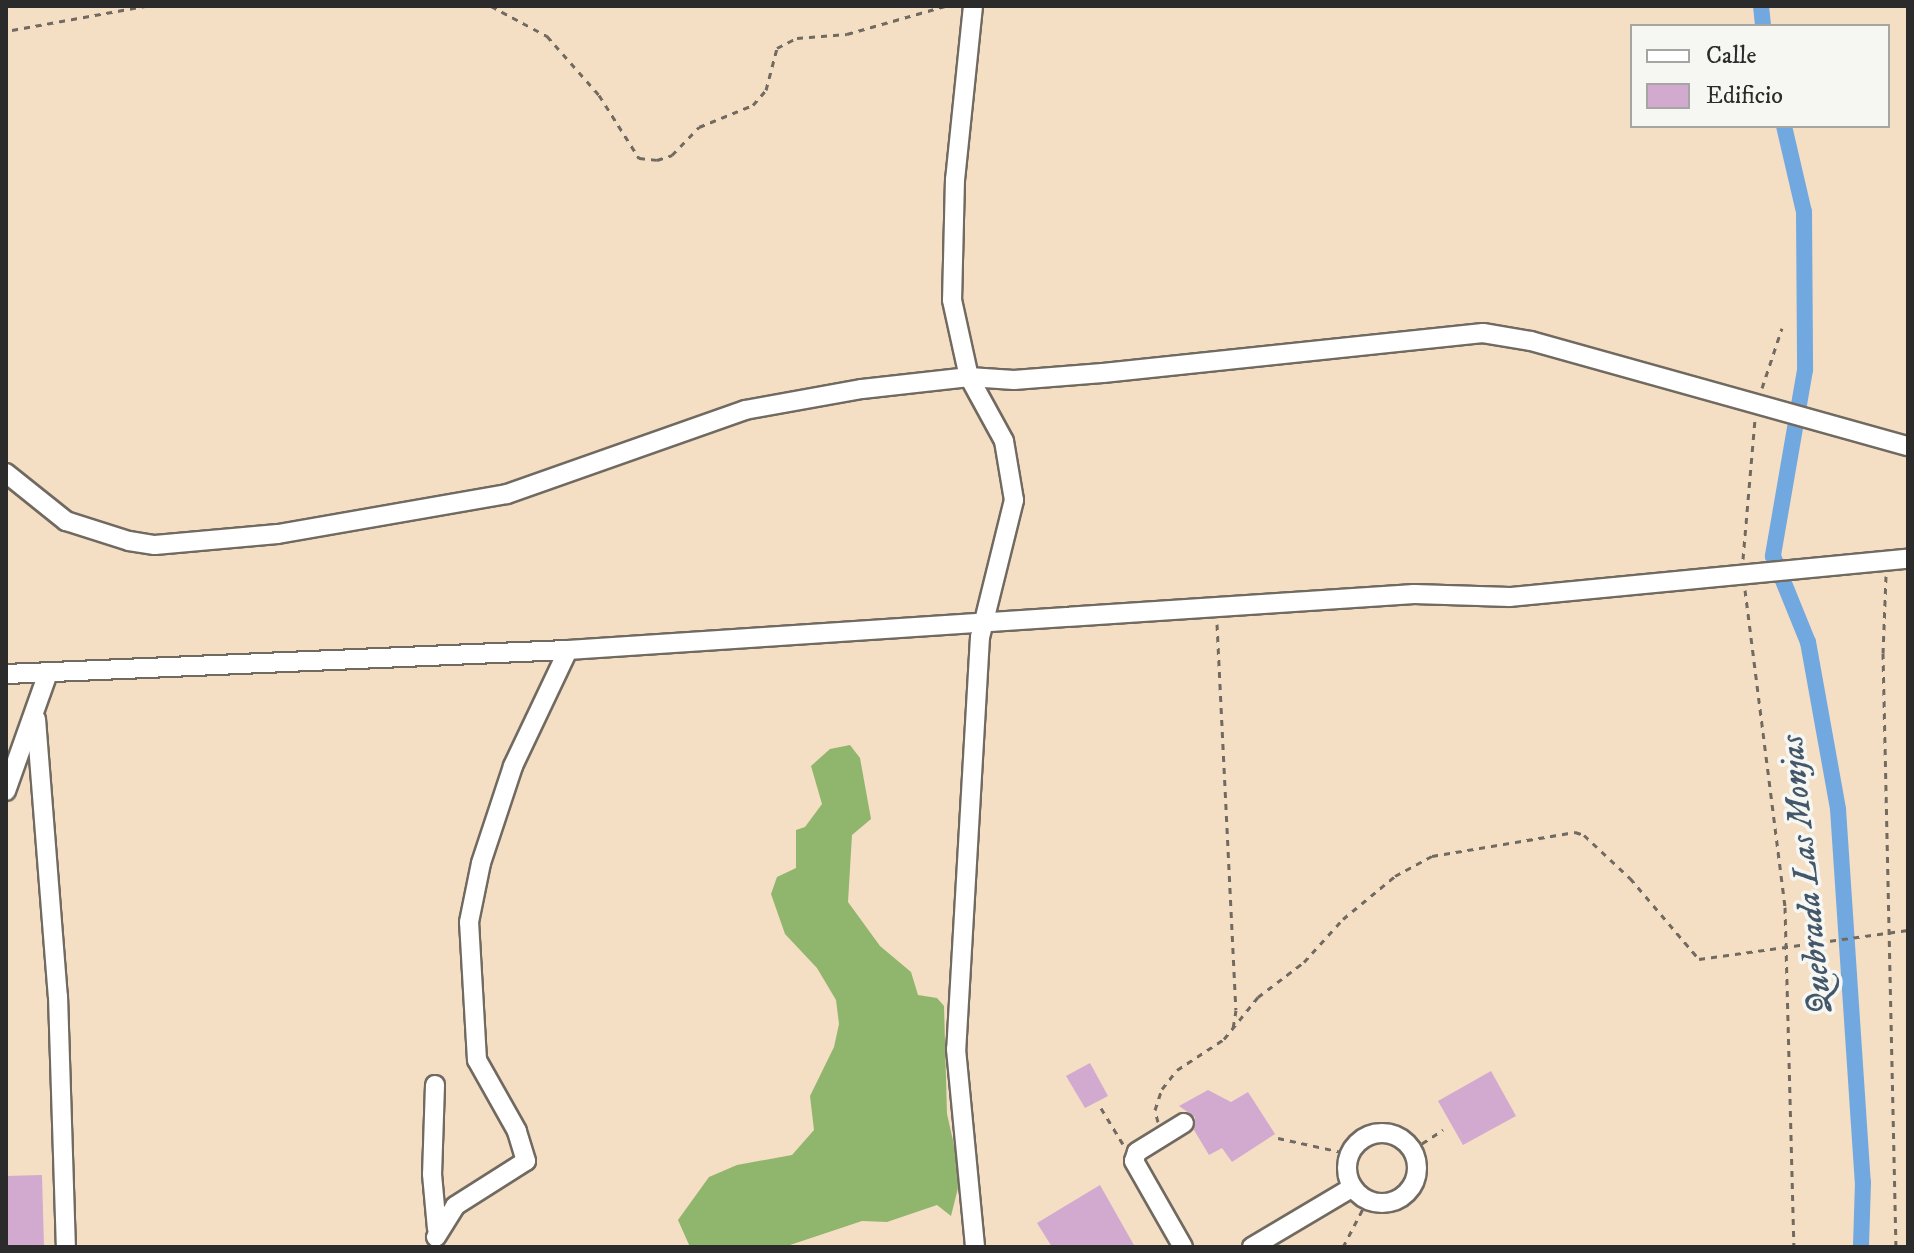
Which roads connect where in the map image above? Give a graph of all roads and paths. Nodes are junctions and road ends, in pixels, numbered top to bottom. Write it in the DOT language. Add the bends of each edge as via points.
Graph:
graph roads {
  1 [pos="145,6"];
  2 [pos="491,6"];
  3 [pos="945,6"];
  4 [pos="973,6"];
  5 [pos="12,30"];
  6 [pos="1782,328"];
  7 [pos="969,377"];
  8 [pos="1757,403"];
  9 [pos="1908,446"];
  10 [pos="6,473"];
  11 [pos="1908,559"];
  12 [pos="1887,560"];
  13 [pos="1743,575"];
  14 [pos="1215,609"];
  15 [pos="984,622"];
  16 [pos="568,650"];
  17 [pos="6,674"];
  18 [pos="47,676"];
  19 [pos="36,719"];
  20 [pos="6,791"];
  21 [pos="1908,930"];
  22 [pos="1892,931"];
  23 [pos="1787,945"];
  24 [pos="1233,1029"];
  25 [pos="435,1085"];
  26 [pos="1101,1108"];
  27 [pos="1184,1123"];
  28 [pos="1443,1130"];
  29 [pos="1165,1135"];
  30 [pos="1278,1138"];
  31 [pos="1412,1150"];
  32 [pos="1351,1154"];
  33 [pos="1134,1161"];
  34 [pos="1360,1193"];
  35 [pos="434,1242"];
  36 [pos="66,1247"];
  37 [pos="975,1247"];
  38 [pos="1183,1247"];
  39 [pos="1252,1247"];
  40 [pos="1343,1247"];
  41 [pos="1794,1247"];
  42 [pos="1896,1247"];
  1 -- 5 [label="path"];
  2 -- 3 [label="path" via="547,36 599,95 639,158 657,160 672,155 699,127 753,105 766,90 777,48 797,38 847,34"];
  4 -- 7 [label="street" via="955,179 952,274 952,300"];
  6 -- 8 [label="path"];
  7 -- 8 [label="street" via="1014,380 1498,334"];
  7 -- 10 [label="street" via="745,410 507,494 278,534 155,545 129,541 66,521"];
  7 -- 15 [label="street" via="1004,441 1014,500"];
  8 -- 9 [label="street"];
  8 -- 13 [label="path"];
  11 -- 12 [label="street"];
  12 -- 13 [label="street"];
  12 -- 22 [label="path" via="1883,653"];
  13 -- 14 [label="street" via="1510,597 1414,594"];
  13 -- 23 [label="path" via="1772,780"];
  14 -- 15 [label="street"];
  14 -- 24 [label="path" via="1235,968"];
  15 -- 16 [label="street"];
  15 -- 37 [label="street" via="956,1049"];
  16 -- 18 [label="street"];
  16 -- 35 [label="street" via="505,788 469,922 477,1060 517,1131 526,1161 455,1206"];
  17 -- 18 [label="street"];
  18 -- 19 [label="street"];
  19 -- 20 [label="street"];
  19 -- 36 [label="street" via="58,996"];
  21 -- 22 [label="path"];
  22 -- 23 [label="path"];
  22 -- 42 [label="path" via="1888,981"];
  23 -- 24 [label="path" via="1699,959 1630,878 1575,832 1469,847 1432,856 1395,876 1343,919 1304,962 1258,997"];
  23 -- 41 [label="path"];
  24 -- 29 [label="path" via="1177,1070 1162,1089 1155,1110"];
  25 -- 35 [label="street"];
  26 -- 33 [label="path"];
  27 -- 29 [label="street"];
  28 -- 31 [label="path"];
  29 -- 33 [label="street" via="1137,1152"];
  30 -- 32 [label="path"];
  31 -- 32 [label="street" via="1396,1136 1376,1134"];
  31 -- 34 [label="street" via="1417,1172 1407,1192 1386,1202"];
  32 -- 34 [label="street" via="1347,1167"];
  33 -- 38 [label="street"];
  34 -- 39 [label="street"];
  34 -- 40 [label="path"];
}
